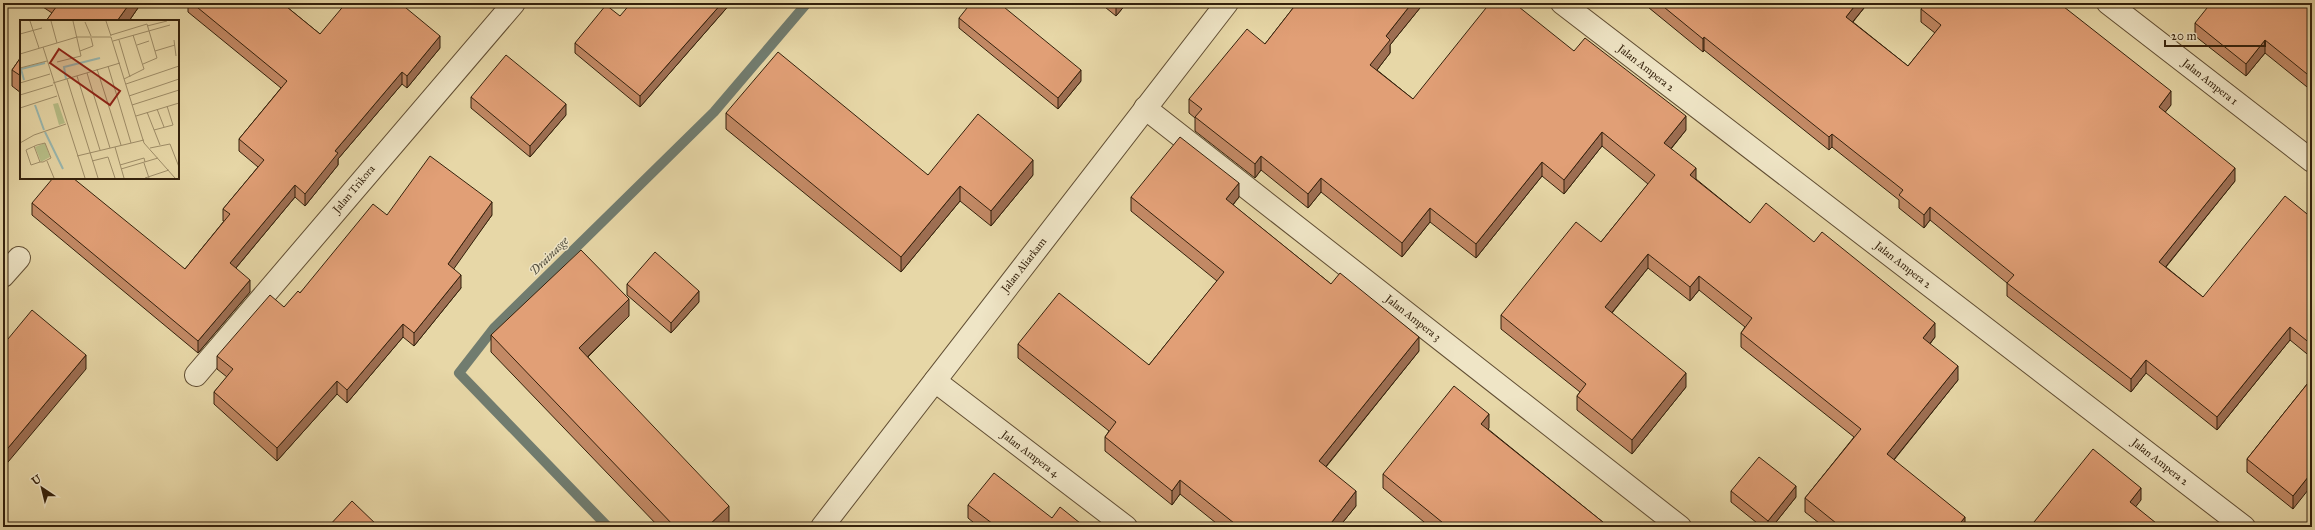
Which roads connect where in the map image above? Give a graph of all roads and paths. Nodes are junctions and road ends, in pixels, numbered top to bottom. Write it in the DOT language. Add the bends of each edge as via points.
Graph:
graph roads {
  1 [pos="514,3"];
  2 [pos="1227,3"];
  3 [pos="1562,3"];
  4 [pos="2108,3"];
  5 [pos="1145,108"];
  6 [pos="2312,161"];
  7 [pos="19,258"];
  8 [pos="3,276"];
  9 [pos="196,375"];
  10 [pos="935,381"];
  11 [pos="822,527"];
  12 [pos="1126,527"];
  13 [pos="1680,527"];
  14 [pos="2244,527"];
  1 -- 9 [label="street, Jalan Trikora"];
  2 -- 5 [label="street, Jalan Aliarkam"];
  3 -- 14 [label="street, Jalan Ampera 2"];
  4 -- 6 [label="street, Jalan Ampera 1"];
  5 -- 10 [label="street, Jalan Aliarkam"];
  5 -- 13 [label="street, Jalan Ampera 3"];
  7 -- 8 [label="street"];
  10 -- 11 [label="street, Jalan Aliarkam"];
  10 -- 12 [label="street, Jalan Ampera 4"];
}
